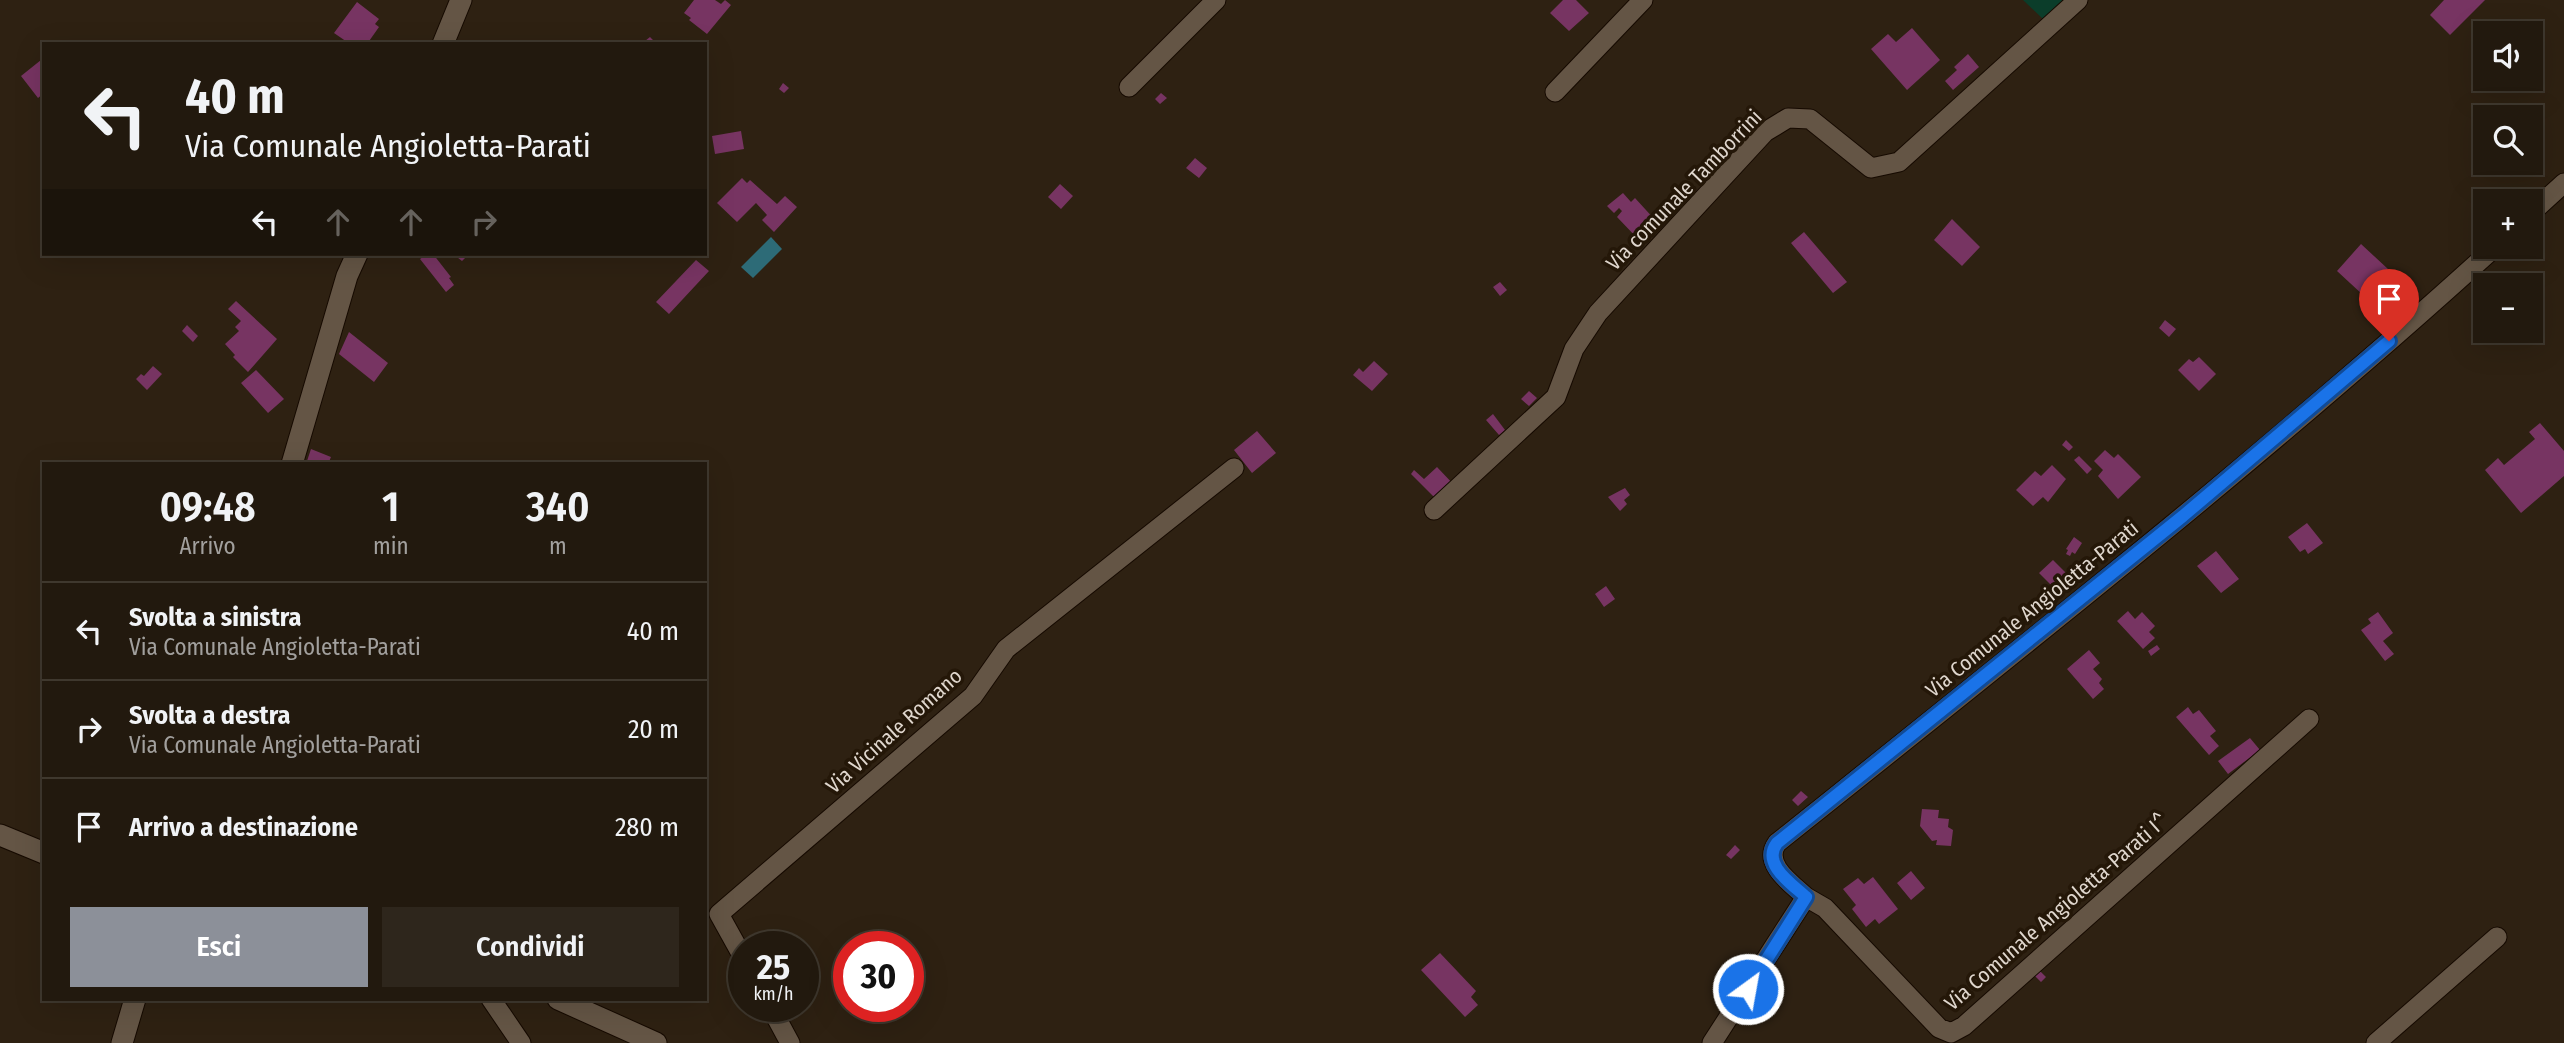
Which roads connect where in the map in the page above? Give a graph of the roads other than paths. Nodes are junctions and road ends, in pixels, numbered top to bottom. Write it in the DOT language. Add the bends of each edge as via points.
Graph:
graph roads {
  1 [pos="461,0"];
  2 [pos="1216,0"];
  3 [pos="1643,0"];
  4 [pos="2078,0"];
  5 [pos="444,42"];
  6 [pos="1129,87"];
  7 [pos="1555,92"];
  8 [pos="2564,183"];
  9 [pos="2543,202"];
  10 [pos="356,256"];
  11 [pos="2482,259"];
  12 [pos="293,462"];
  13 [pos="1234,468"];
  14 [pos="1434,510"];
  15 [pos="2309,719"];
  16 [pos="0,835"];
  17 [pos="42,852"];
  18 [pos="1806,897"];
  19 [pos="728,931"];
  20 [pos="2497,937"];
  21 [pos="134,1001"];
  22 [pos="492,1001"];
  23 [pos="562,1001"];
  24 [pos="779,1022"];
  25 [pos="122,1043"];
  26 [pos="521,1043"];
  27 [pos="656,1043"];
  28 [pos="790,1043"];
  29 [pos="1712,1043"];
  30 [pos="2376,1043"];
  1 -- 5 [label="street"];
  2 -- 6 [label="street"];
  3 -- 7 [label="street"];
  4 -- 14 [label="street, Via comunale Tamborrini" via="1899,162 1871,168 1810,119 1788,118 1765,132 1598,313 1574,349 1556,397"];
  8 -- 9 [label="street"];
  10 -- 12 [label="street"];
  11 -- 18 [label="street, Via Comunale Angioletta-Parati" via="2183,516 1777,843 1772,859"];
  13 -- 19 [label="street, Via Vicinale Romano" via="1006,649 973,696 719,914"];
  15 -- 18 [label="street, Via Comunale Angioletta-Parati I^" via="1951,1033 1939,1028 1825,908"];
  16 -- 17 [label="street"];
  18 -- 29 [label="street"];
  20 -- 30 [label="street"];
  21 -- 25 [label="street"];
  22 -- 26 [label="street"];
  23 -- 27 [label="street"];
  24 -- 28 [label="street"];
}
